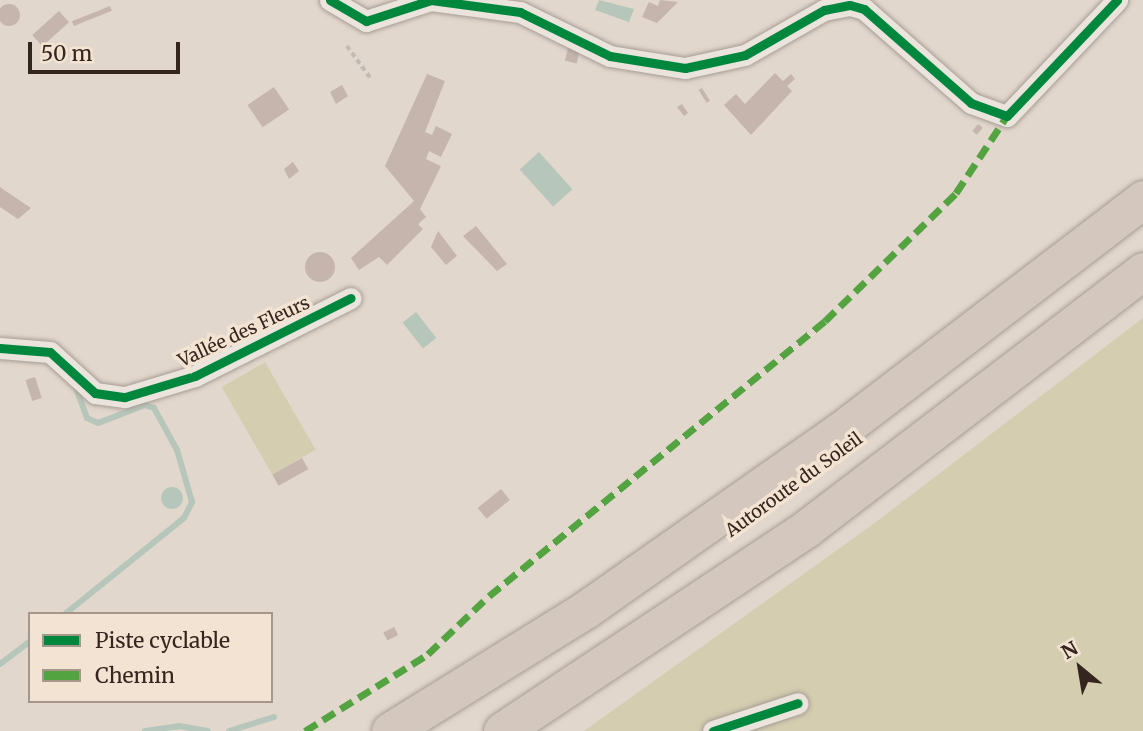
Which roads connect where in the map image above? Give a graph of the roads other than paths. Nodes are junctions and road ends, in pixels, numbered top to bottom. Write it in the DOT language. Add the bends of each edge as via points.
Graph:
graph roads {
  1 [pos="330,0"];
  2 [pos="1117,0"];
  3 [pos="1143,199"];
  4 [pos="1143,212"];
  5 [pos="1143,271"];
  6 [pos="351,299"];
  7 [pos="0,348"];
  8 [pos="798,703"];
  9 [pos="390,731"];
  10 [pos="425,731"];
  11 [pos="502,731"];
  12 [pos="713,731"];
  1 -- 2 [label="street" via="366,21 432,0 520,12 610,56 685,68 745,55 824,10 850,5 864,9 971,103 1007,116"];
  3 -- 9 [label="highway" via="829,439 585,610"];
  4 -- 10 [label="highway, Autoroute du Soleil" via="849,446"];
  5 -- 11 [label="highway" via="807,528"];
  6 -- 7 [label="street, Vallée des Fleurs" via="195,376 115,398 95,393 50,352"];
  8 -- 12 [label="street"];
}
